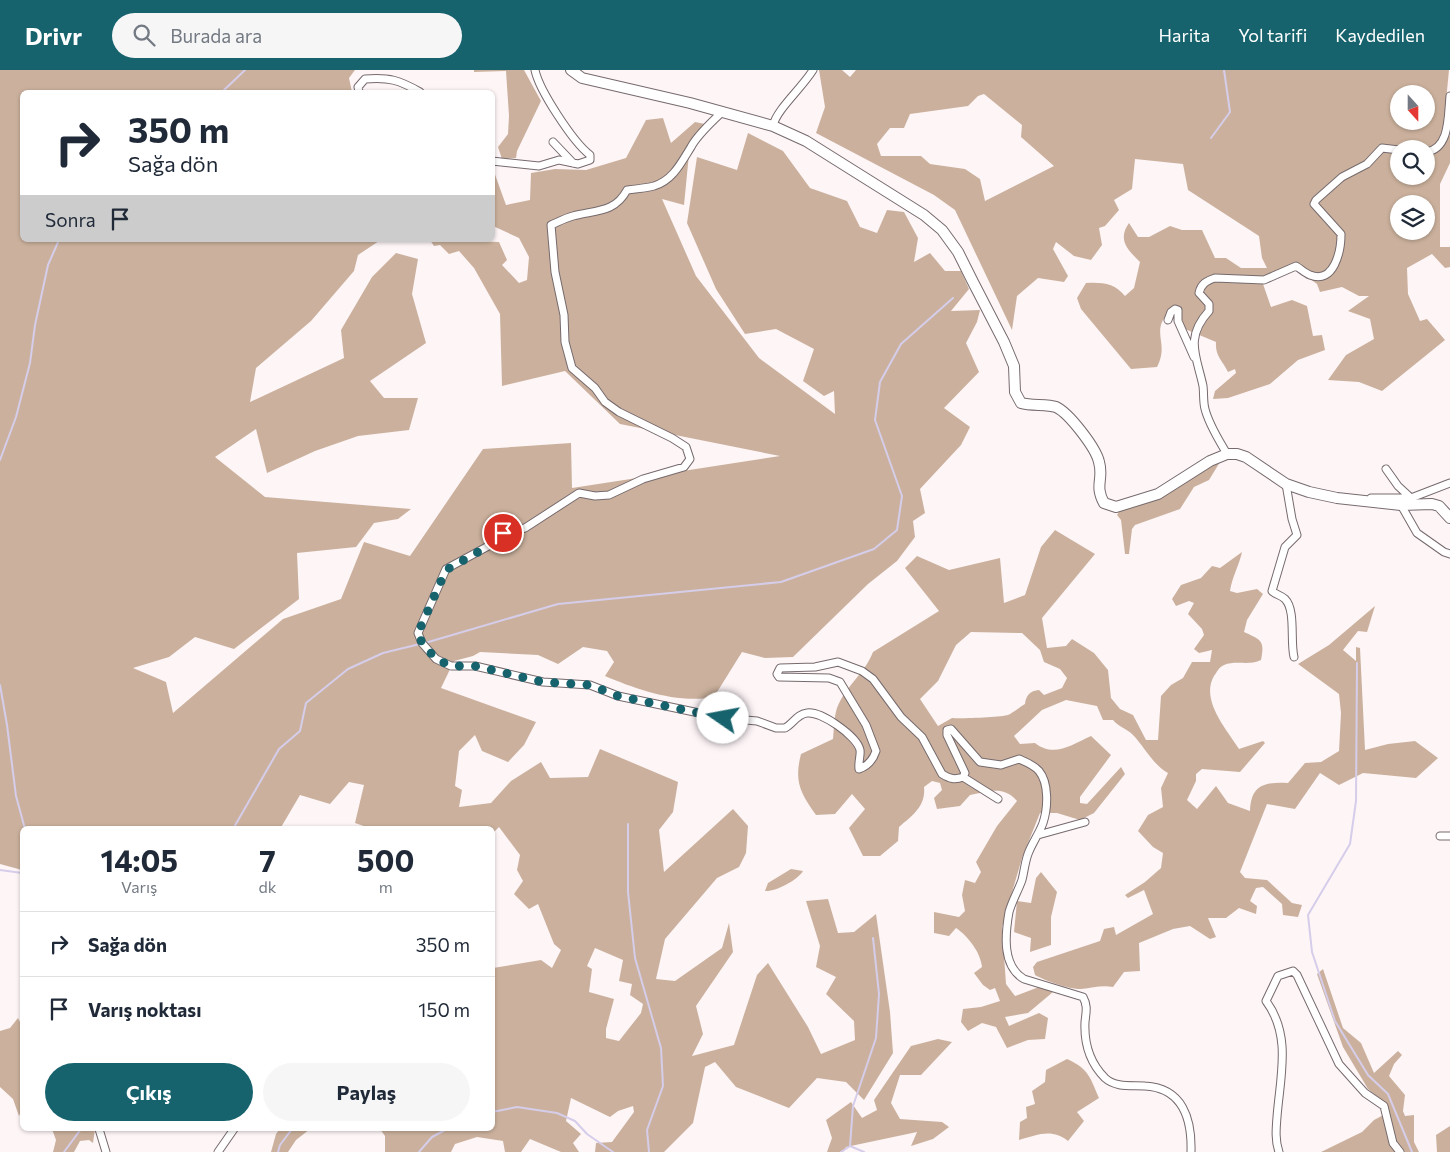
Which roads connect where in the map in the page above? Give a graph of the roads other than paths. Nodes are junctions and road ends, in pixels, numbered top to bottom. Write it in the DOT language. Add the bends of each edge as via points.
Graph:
graph roads {
  1 [pos="535,70"];
  2 [pos="571,70"];
  3 [pos="813,70"];
  4 [pos="359,90"];
  5 [pos="416,90"];
  6 [pos="1450,96"];
  7 [pos="722,112"];
  8 [pos="772,126"];
  9 [pos="1449,129"];
  10 [pos="553,142"];
  11 [pos="1390,149"];
  12 [pos="1435,149"];
  13 [pos="495,162"];
  14 [pos="573,163"];
  15 [pos="1168,320"];
  16 [pos="1194,357"];
  17 [pos="1227,454"];
  18 [pos="1386,468"];
  19 [pos="1450,483"];
  20 [pos="1286,484"];
  21 [pos="1450,490"];
  22 [pos="1428,493"];
  23 [pos="1412,498"];
  24 [pos="1366,500"];
  25 [pos="1401,505"];
  26 [pos="1450,518"];
  27 [pos="1450,554"];
  28 [pos="1294,657"];
  29 [pos="963,777"];
  30 [pos="998,799"];
  31 [pos="1085,822"];
  32 [pos="1038,835"];
  33 [pos="1440,836"];
  34 [pos="1450,836"];
  35 [pos="100,1131"];
  36 [pos="233,1131"];
  37 [pos="106,1152"];
  38 [pos="218,1152"];
  39 [pos="1191,1152"];
  40 [pos="1279,1152"];
  41 [pos="1400,1152"];
  1 -- 14 [label="street" via="538,84 580,147 590,155 586,163"];
  2 -- 7 [label="main road" via="582,78"];
  3 -- 8 [label="street" via="797,94 775,117"];
  4 -- 5 [label="street" via="365,80 382,78 396,79"];
  6 -- 9 [label="street"];
  7 -- 8 [label="main road"];
  7 -- 29 [label="street" via="668,178 654,186 627,190 614,207 572,216 550,225 565,342 572,368 619,412 686,447 690,459 684,467 644,479 609,495 579,492 525,528 503,533 494,543 446,570 418,633 436,659 451,666 475,666 543,682 590,685 618,696 723,718 757,721 776,728 785,728 807,712 818,714 854,740 860,750 859,769 873,760 876,751 866,725 840,682 828,678 779,677 777,674 780,668 846,663 873,679 901,717 922,737 942,774 956,780"];
  8 -- 17 [label="main road" via="806,141 924,215 942,230 958,252 1004,342 1014,366 1015,392 1021,402 1056,407 1077,426 1099,460 1098,492 1104,503 1116,508 1158,494"];
  9 -- 12 [label="street" via="1440,147"];
  10 -- 14 [label="street"];
  11 -- 16 [label="street" via="1382,148 1367,164 1342,177 1316,200 1314,204 1341,234 1338,262 1326,275 1309,275 1296,266 1264,280 1206,280 1199,293 1209,304 1209,311 1200,320 1196,331"];
  13 -- 14 [label="street" via="540,166 559,160"];
  15 -- 16 [label="street" via="1171,312 1178,310 1178,321"];
  16 -- 17 [label="street" via="1203,386 1205,409"];
  17 -- 20 [label="main road" via="1246,457"];
  18 -- 23 [label="street" via="1398,486"];
  19 -- 22 [label="street"];
  20 -- 24 [label="main road" via="1336,498"];
  20 -- 28 [label="street" via="1297,535 1285,547 1272,591 1289,605"];
  21 -- 22 [label="street"];
  22 -- 23 [label="street"];
  23 -- 24 [label="street"];
  24 -- 25 [label="main road"];
  25 -- 26 [label="main road" via="1432,504 1444,510"];
  25 -- 27 [label="street" via="1416,533"];
  29 -- 30 [label="street"];
  29 -- 32 [label="street" via="965,773 961,762 947,735 951,728 980,762 1001,765 1019,759 1032,764 1040,772 1046,794 1043,823"];
  31 -- 32 [label="street"];
  32 -- 39 [label="street" via="1028,853 1009,912 1006,947 1009,962 1015,974 1024,979 1082,997 1087,1004 1085,1038 1096,1067 1116,1084 1170,1092 1182,1104 1189,1125"];
  33 -- 34 [label="street"];
  35 -- 37 [label="street"];
  36 -- 38 [label="street"];
  40 -- 41 [label="street" via="1276,1130 1283,1041 1276,1014 1266,1001 1278,976 1293,971 1338,1064 1366,1093 1384,1106 1392,1143"];
}
